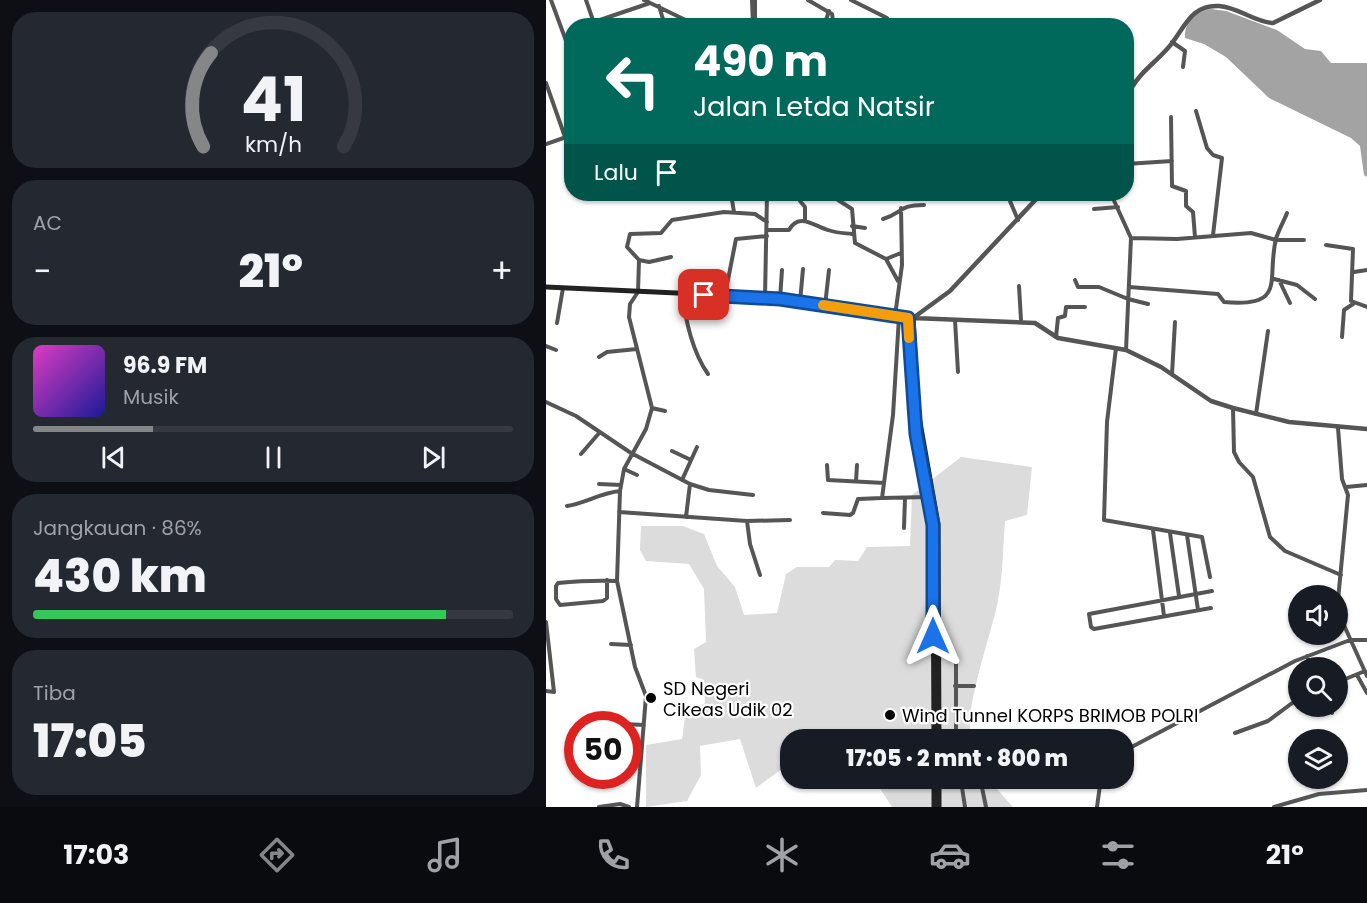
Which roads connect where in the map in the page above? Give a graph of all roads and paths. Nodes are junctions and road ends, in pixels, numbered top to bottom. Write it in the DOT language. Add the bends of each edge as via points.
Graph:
graph roads {
  1 [pos="551,0"];
  2 [pos="586,0"];
  3 [pos="644,0"];
  4 [pos="753,0"];
  5 [pos="808,0"];
  6 [pos="851,0"];
  7 [pos="1320,0"];
  8 [pos="650,3"];
  9 [pos="659,6"];
  10 [pos="829,11"];
  11 [pos="593,18"];
  12 [pos="611,18"];
  13 [pos="663,18"];
  14 [pos="682,18"];
  15 [pos="754,18"];
  16 [pos="827,18"];
  17 [pos="833,18"];
  18 [pos="887,18"];
  19 [pos="564,35"];
  20 [pos="1173,42"];
  21 [pos="1183,67"];
  22 [pos="546,83"];
  23 [pos="1134,85"];
  24 [pos="1196,111"];
  25 [pos="1171,117"];
  26 [pos="564,134"];
  27 [pos="564,137"];
  28 [pos="546,144"];
  29 [pos="1172,161"];
  30 [pos="1134,163"];
  31 [pos="732,201"];
  32 [pos="767,201"];
  33 [pos="800,201"];
  34 [pos="840,201"];
  35 [pos="1010,201"];
  36 [pos="1035,201"];
  37 [pos="1115,201"];
  38 [pos="924,205"];
  39 [pos="1118,207"];
  40 [pos="901,208"];
  41 [pos="1094,209"];
  42 [pos="734,212"];
  43 [pos="1287,213"];
  44 [pos="883,219"];
  45 [pos="806,220"];
  46 [pos="1018,220"];
  47 [pos="767,222"];
  48 [pos="852,226"];
  49 [pos="865,228"];
  50 [pos="767,230"];
  51 [pos="852,234"];
  52 [pos="1213,235"];
  53 [pos="767,236"];
  54 [pos="1195,237"];
  55 [pos="1131,238"];
  56 [pos="1276,240"];
  57 [pos="1304,240"];
  58 [pos="1326,245"];
  59 [pos="901,253"];
  60 [pos="671,257"];
  61 [pos="886,259"];
  62 [pos="639,260"];
  63 [pos="803,269"];
  64 [pos="782,270"];
  65 [pos="829,270"];
  66 [pos="1367,270"];
  67 [pos="1354,272"];
  68 [pos="1276,279"];
  69 [pos="1075,280"];
  70 [pos="898,281"];
  71 [pos="1019,286"];
  72 [pos="1129,286"];
  73 [pos="546,287"];
  74 [pos="563,288"];
  75 [pos="638,292"];
  76 [pos="682,295"];
  77 [pos="725,295"];
  78 [pos="765,297"];
  79 [pos="780,299"];
  80 [pos="1128,299"];
  81 [pos="1315,299"];
  82 [pos="800,302"];
  83 [pos="1290,303"];
  84 [pos="1148,304"];
  85 [pos="1353,304"];
  86 [pos="825,306"];
  87 [pos="1085,307"];
  88 [pos="1367,307"];
  89 [pos="897,316"];
  90 [pos="910,318"];
  91 [pos="955,320"];
  92 [pos="1021,320"];
  93 [pos="1175,322"];
  94 [pos="557,323"];
  95 [pos="1268,331"];
  96 [pos="1056,337"];
  97 [pos="1342,337"];
  98 [pos="546,346"];
  99 [pos="1117,347"];
  100 [pos="637,349"];
  101 [pos="556,350"];
  102 [pos="1126,350"];
  103 [pos="599,357"];
  104 [pos="958,372"];
  105 [pos="708,374"];
  106 [pos="1172,374"];
  107 [pos="546,402"];
  108 [pos="652,408"];
  109 [pos="1233,408"];
  110 [pos="664,411"];
  111 [pos="1256,414"];
  112 [pos="1338,428"];
  113 [pos="1367,429"];
  114 [pos="600,432"];
  115 [pos="697,447"];
  116 [pos="672,451"];
  117 [pos="631,453"];
  118 [pos="581,454"];
  119 [pos="691,460"];
  120 [pos="827,465"];
  121 [pos="857,465"];
  122 [pos="624,469"];
  123 [pos="637,475"];
  124 [pos="682,480"];
  125 [pos="856,482"];
  126 [pos="884,483"];
  127 [pos="599,484"];
  128 [pos="690,484"];
  129 [pos="621,485"];
  130 [pos="1367,485"];
  131 [pos="1346,487"];
  132 [pos="620,491"];
  133 [pos="753,495"];
  134 [pos="930,497"];
  135 [pos="882,498"];
  136 [pos="905,498"];
  137 [pos="567,506"];
  138 [pos="619,512"];
  139 [pos="823,513"];
  140 [pos="686,517"];
  141 [pos="790,520"];
  142 [pos="747,521"];
  143 [pos="904,528"];
  144 [pos="1153,530"];
  145 [pos="1170,533"];
  146 [pos="1187,535"];
  147 [pos="760,575"];
  148 [pos="1341,575"];
  149 [pos="1210,578"];
  150 [pos="607,580"];
  151 [pos="617,580"];
  152 [pos="1340,585"];
  153 [pos="1212,591"];
  154 [pos="1196,594"];
  155 [pos="1179,596"];
  156 [pos="1162,599"];
  157 [pos="1211,608"];
  158 [pos="1198,610"];
  159 [pos="1164,616"];
  160 [pos="546,622"];
  161 [pos="1348,634"];
  162 [pos="1350,639"];
  163 [pos="1367,640"];
  164 [pos="611,644"];
  165 [pos="630,645"];
  166 [pos="1307,656"];
  167 [pos="956,657"];
  168 [pos="1366,674"];
  169 [pos="1357,675"];
  170 [pos="1348,678"];
  171 [pos="956,686"];
  172 [pos="974,686"];
  173 [pos="546,691"];
  174 [pos="1367,693"];
  175 [pos="1288,706"];
  176 [pos="644,725"];
  177 [pos="934,729"];
  178 [pos="939,729"];
  179 [pos="956,729"];
  180 [pos="1235,733"];
  181 [pos="1134,746"];
  182 [pos="935,789"];
  183 [pos="937,789"];
  184 [pos="960,789"];
  185 [pos="981,789"];
  186 [pos="1099,789"];
  187 [pos="1367,790"];
  188 [pos="599,807"];
  189 [pos="629,807"];
  190 [pos="637,807"];
  191 [pos="934,807"];
  192 [pos="939,807"];
  193 [pos="965,807"];
  194 [pos="986,807"];
  195 [pos="1097,807"];
  196 [pos="1274,807"];
  1 -- 19 [label="street"];
  2 -- 11 [label="street"];
  3 -- 8 [label="street"];
  4 -- 15 [label="street"];
  5 -- 10 [label="street"];
  6 -- 18 [label="street"];
  7 -- 20 [label="street" via="1273,23 1227,7 1204,8 1191,15"];
  8 -- 9 [label="street"];
  8 -- 12 [label="street"];
  9 -- 13 [label="street"];
  9 -- 14 [label="street"];
  10 -- 16 [label="street"];
  10 -- 17 [label="street"];
  20 -- 21 [label="street" via="1185,51"];
  20 -- 23 [label="street" via="1144,69"];
  22 -- 26 [label="street"];
  24 -- 52 [label="street" via="1207,148 1222,158"];
  25 -- 29 [label="street"];
  27 -- 28 [label="street"];
  29 -- 30 [label="street"];
  29 -- 54 [label="street" via="1173,187 1185,190 1186,206 1193,212"];
  31 -- 42 [label="street"];
  32 -- 47 [label="street"];
  33 -- 45 [label="street"];
  34 -- 48 [label="street" via="852,209"];
  35 -- 46 [label="street"];
  36 -- 46 [label="street"];
  37 -- 39 [label="street"];
  38 -- 40 [label="street"];
  39 -- 41 [label="street"];
  39 -- 55 [label="street"];
  40 -- 44 [label="street"];
  40 -- 59 [label="street"];
  42 -- 47 [label="street" via="755,214"];
  42 -- 62 [label="street" via="672,220 660,233 630,234 627,247"];
  43 -- 56 [label="street"];
  45 -- 50 [label="street" via="789,230"];
  45 -- 51 [label="street" via="825,230"];
  46 -- 90 [label="street" via="950,291"];
  47 -- 50 [label="street"];
  48 -- 49 [label="street"];
  48 -- 51 [label="street"];
  50 -- 53 [label="street"];
  51 -- 61 [label="street" via="855,243"];
  52 -- 54 [label="street"];
  52 -- 56 [label="street" via="1253,233"];
  53 -- 77 [label="street" via="736,239"];
  53 -- 78 [label="street"];
  54 -- 55 [label="street"];
  55 -- 72 [label="street"];
  56 -- 57 [label="street"];
  56 -- 68 [label="street"];
  58 -- 67 [label="street" via="1353,249"];
  59 -- 61 [label="street"];
  59 -- 70 [label="street"];
  60 -- 62 [label="street"];
  61 -- 70 [label="street"];
  62 -- 75 [label="street"];
  63 -- 82 [label="street"];
  64 -- 79 [label="street"];
  65 -- 86 [label="street"];
  66 -- 67 [label="street"];
  67 -- 85 [label="street"];
  68 -- 72 [label="street" via="1268,292 1248,302 1224,302 1218,294"];
  68 -- 81 [label="street" via="1303,288"];
  68 -- 83 [label="street"];
  69 -- 80 [label="street" via="1078,287 1099,286"];
  70 -- 89 [label="street"];
  71 -- 92 [label="street"];
  72 -- 80 [label="street"];
  73 -- 74 [label="main road"];
  74 -- 75 [label="main road"];
  74 -- 94 [label="street"];
  75 -- 76 [label="main road"];
  75 -- 100 [label="street" via="629,309"];
  76 -- 77 [label="main road"];
  76 -- 105 [label="street" via="701,364"];
  77 -- 78 [label="main road"];
  78 -- 79 [label="main road"];
  79 -- 82 [label="main road"];
  80 -- 84 [label="street"];
  80 -- 102 [label="street"];
  82 -- 86 [label="main road"];
  85 -- 88 [label="street"];
  85 -- 97 [label="street" via="1344,310"];
  86 -- 89 [label="main road"];
  87 -- 96 [label="street" via="1066,307 1065,316 1058,318"];
  89 -- 90 [label="main road"];
  89 -- 126 [label="street" via="893,415"];
  90 -- 91 [label="street"];
  90 -- 134 [label="main road" via="915,422"];
  90 -- 178 [label="main road" via="918,411 938,524"];
  91 -- 92 [label="street"];
  91 -- 104 [label="street"];
  92 -- 96 [label="street" via="1042,325"];
  93 -- 106 [label="street"];
  95 -- 111 [label="street"];
  96 -- 99 [label="street"];
  98 -- 101 [label="street"];
  99 -- 102 [label="street"];
  99 -- 144 [label="street" via="1107,422 1102,517 1106,522"];
  100 -- 103 [label="street" via="607,352"];
  100 -- 108 [label="street"];
  102 -- 106 [label="street"];
  106 -- 109 [label="street" via="1211,400"];
  107 -- 114 [label="street"];
  108 -- 110 [label="street"];
  108 -- 117 [label="street"];
  109 -- 111 [label="street"];
  109 -- 148 [label="street" via="1234,452 1253,477 1270,537 1285,551"];
  111 -- 112 [label="street"];
  112 -- 113 [label="street"];
  112 -- 131 [label="street"];
  114 -- 117 [label="street"];
  114 -- 118 [label="street"];
  115 -- 119 [label="street"];
  116 -- 119 [label="street"];
  117 -- 122 [label="street"];
  117 -- 124 [label="street"];
  119 -- 124 [label="street"];
  120 -- 125 [label="street" via="826,479"];
  121 -- 125 [label="street"];
  122 -- 123 [label="street"];
  122 -- 129 [label="street"];
  124 -- 128 [label="street"];
  125 -- 126 [label="street"];
  126 -- 135 [label="street"];
  127 -- 129 [label="street"];
  128 -- 133 [label="street"];
  128 -- 140 [label="street"];
  129 -- 132 [label="street"];
  130 -- 131 [label="street"];
  131 -- 148 [label="street"];
  132 -- 137 [label="street"];
  132 -- 138 [label="street"];
  134 -- 136 [label="street"];
  134 -- 177 [label="main road"];
  135 -- 136 [label="street"];
  135 -- 139 [label="street" via="858,499 850,515"];
  136 -- 143 [label="street"];
  138 -- 140 [label="street"];
  138 -- 151 [label="street"];
  140 -- 142 [label="street"];
  141 -- 142 [label="street"];
  142 -- 147 [label="street"];
  144 -- 145 [label="street"];
  144 -- 156 [label="street"];
  145 -- 146 [label="street"];
  145 -- 155 [label="street"];
  146 -- 149 [label="street" via="1203,539"];
  146 -- 154 [label="street"];
  148 -- 152 [label="street"];
  150 -- 150 [label="street" via="558,583 556,599 560,605 603,601 608,598"];
  150 -- 151 [label="street"];
  151 -- 165 [label="street"];
  153 -- 154 [label="street"];
  154 -- 155 [label="street"];
  154 -- 158 [label="street"];
  155 -- 156 [label="street"];
  156 -- 159 [label="street"];
  156 -- 159 [label="street" via="1089,614 1094,629"];
  157 -- 158 [label="street"];
  158 -- 159 [label="street"];
  160 -- 173 [label="street" via="554,692"];
  161 -- 162 [label="street"];
  162 -- 163 [label="street"];
  162 -- 166 [label="street"];
  162 -- 168 [label="street"];
  164 -- 165 [label="street"];
  165 -- 176 [label="street" via="646,691"];
  166 -- 181 [label="street"];
  167 -- 171 [label="street"];
  168 -- 169 [label="street"];
  169 -- 170 [label="street"];
  169 -- 174 [label="street"];
  171 -- 172 [label="street"];
  171 -- 179 [label="street"];
  175 -- 180 [label="street" via="1268,721"];
  176 -- 190 [label="street"];
  182 -- 191 [label="main road"];
  183 -- 192 [label="main road"];
  184 -- 193 [label="street"];
  185 -- 194 [label="street"];
  186 -- 195 [label="street"];
  187 -- 196 [label="street" via="1319,794"];
  188 -- 189 [label="street"];
}
